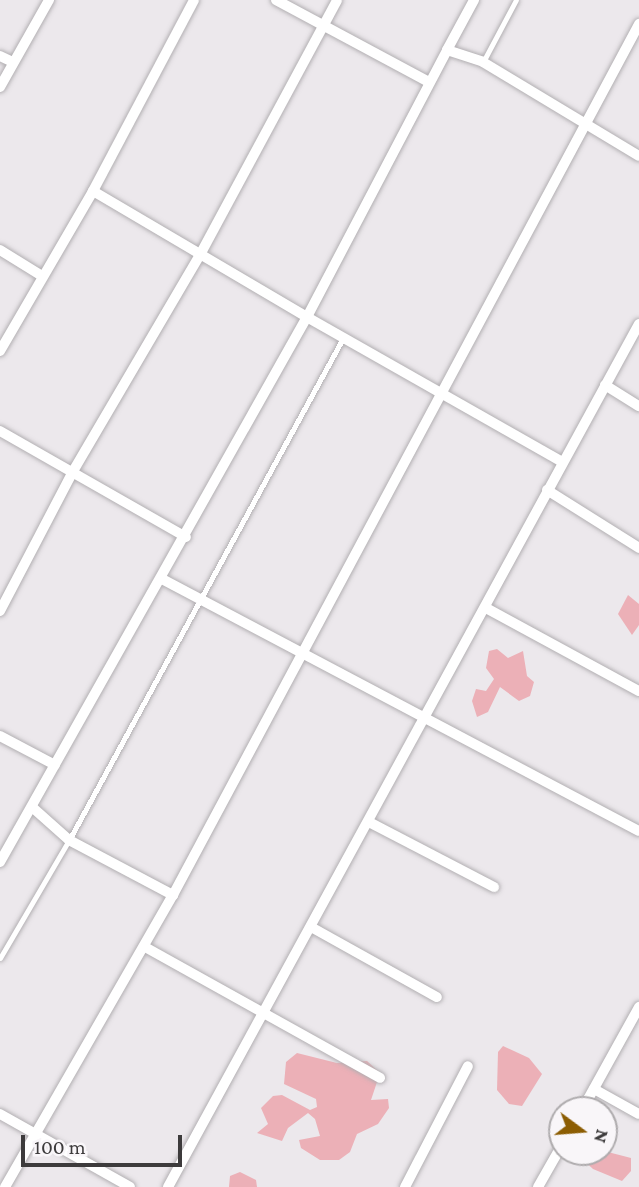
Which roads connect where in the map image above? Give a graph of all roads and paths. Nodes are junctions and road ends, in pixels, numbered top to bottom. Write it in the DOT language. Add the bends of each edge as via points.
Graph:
graph roads {
  1 [pos="49,0"];
  2 [pos="194,0"];
  3 [pos="276,0"];
  4 [pos="337,0"];
  5 [pos="474,0"];
  6 [pos="516,0"];
  7 [pos="639,24"];
  8 [pos="322,26"];
  9 [pos="447,50"];
  10 [pos="0,56"];
  11 [pos="13,62"];
  12 [pos="483,62"];
  13 [pos="429,82"];
  14 [pos="0,87"];
  15 [pos="585,125"];
  16 [pos="639,156"];
  17 [pos="93,191"];
  18 [pos="0,250"];
  19 [pos="201,253"];
  20 [pos="42,276"];
  21 [pos="307,317"];
  22 [pos="639,324"];
  23 [pos="343,338"];
  24 [pos="0,351"];
  25 [pos="605,385"];
  26 [pos="438,395"];
  27 [pos="639,406"];
  28 [pos="0,431"];
  29 [pos="561,461"];
  30 [pos="72,473"];
  31 [pos="547,490"];
  32 [pos="186,537"];
  33 [pos="639,548"];
  34 [pos="162,579"];
  35 [pos="201,600"];
  36 [pos="486,608"];
  37 [pos="0,611"];
  38 [pos="300,655"];
  39 [pos="639,691"];
  40 [pos="425,718"];
  41 [pos="0,736"];
  42 [pos="55,765"];
  43 [pos="32,807"];
  44 [pos="369,822"];
  45 [pos="639,831"];
  46 [pos="69,840"];
  47 [pos="0,862"];
  48 [pos="494,887"];
  49 [pos="173,895"];
  50 [pos="311,927"];
  51 [pos="145,947"];
  52 [pos="0,958"];
  53 [pos="437,997"];
  54 [pos="639,1007"];
  55 [pos="260,1015"];
  56 [pos="468,1066"];
  57 [pos="380,1078"];
  58 [pos="594,1089"];
  59 [pos="590,1096"];
  60 [pos="0,1114"];
  61 [pos="639,1114"];
  62 [pos="35,1133"];
  63 [pos="550,1166"];
  64 [pos="5,1187"];
  65 [pos="130,1187"];
  66 [pos="168,1187"];
  67 [pos="405,1187"];
  68 [pos="538,1187"];
  1 -- 11 [label="street"];
  2 -- 17 [label="street"];
  3 -- 8 [label="street"];
  4 -- 8 [label="street"];
  5 -- 9 [label="street"];
  6 -- 12 [label="lane"];
  7 -- 15 [label="street"];
  8 -- 13 [label="street"];
  8 -- 19 [label="street"];
  9 -- 12 [label="street"];
  9 -- 13 [label="street"];
  10 -- 11 [label="street"];
  11 -- 14 [label="street"];
  12 -- 15 [label="street"];
  13 -- 21 [label="street"];
  15 -- 16 [label="street"];
  15 -- 26 [label="street"];
  17 -- 19 [label="street"];
  17 -- 20 [label="street"];
  18 -- 20 [label="street"];
  19 -- 21 [label="street"];
  19 -- 30 [label="street"];
  20 -- 24 [label="street"];
  21 -- 23 [label="street"];
  21 -- 32 [label="street"];
  22 -- 25 [label="street"];
  23 -- 26 [label="street"];
  23 -- 35 [label="lane"];
  25 -- 27 [label="street"];
  25 -- 29 [label="street"];
  26 -- 29 [label="street"];
  26 -- 38 [label="street"];
  28 -- 30 [label="street"];
  29 -- 31 [label="street"];
  30 -- 32 [label="street"];
  30 -- 37 [label="street"];
  31 -- 33 [label="street"];
  31 -- 36 [label="street"];
  32 -- 34 [label="street"];
  34 -- 35 [label="street"];
  34 -- 42 [label="street"];
  35 -- 38 [label="street"];
  35 -- 46 [label="lane"];
  36 -- 39 [label="street"];
  36 -- 40 [label="street"];
  38 -- 40 [label="street"];
  38 -- 49 [label="street"];
  40 -- 44 [label="street"];
  40 -- 45 [label="street"];
  41 -- 42 [label="street"];
  42 -- 43 [label="street"];
  43 -- 46 [label="street"];
  43 -- 47 [label="street"];
  44 -- 48 [label="street"];
  44 -- 50 [label="street"];
  46 -- 49 [label="street"];
  46 -- 52 [label="lane"];
  49 -- 51 [label="street"];
  50 -- 53 [label="street"];
  50 -- 55 [label="street"];
  51 -- 55 [label="street"];
  51 -- 62 [label="street"];
  54 -- 58 [label="street"];
  55 -- 57 [label="street"];
  55 -- 66 [label="street"];
  56 -- 67 [label="street"];
  58 -- 59 [label="street"];
  58 -- 61 [label="street"];
  60 -- 62 [label="street"];
  62 -- 64 [label="street"];
  62 -- 65 [label="street"];
  63 -- 68 [label="street"];
}
